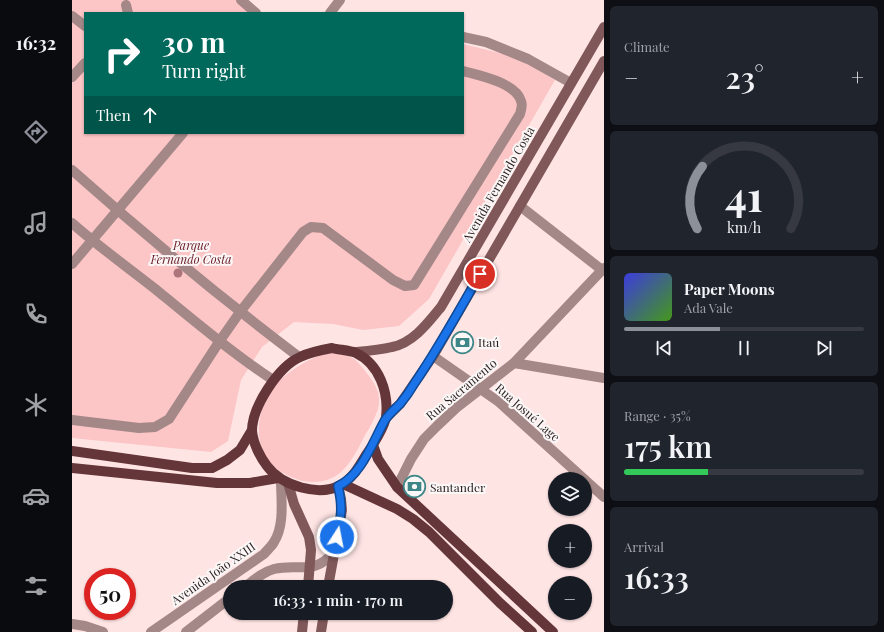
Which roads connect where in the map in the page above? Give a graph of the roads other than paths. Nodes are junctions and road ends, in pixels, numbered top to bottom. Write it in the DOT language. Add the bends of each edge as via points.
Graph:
graph roads {
  1 [pos="241,0"];
  2 [pos="340,0"];
  3 [pos="255,12"];
  4 [pos="331,12"];
  5 [pos="72,16"];
  6 [pos="84,25"];
  7 [pos="604,27"];
  8 [pos="464,37"];
  9 [pos="604,61"];
  10 [pos="84,64"];
  11 [pos="464,71"];
  12 [pos="72,77"];
  13 [pos="571,83"];
  14 [pos="182,134"];
  15 [pos="72,170"];
  16 [pos="520,206"];
  17 [pos="116,210"];
  18 [pos="72,223"];
  19 [pos="91,240"];
  20 [pos="72,264"];
  21 [pos="603,269"];
  22 [pos="240,312"];
  23 [pos="219,342"];
  24 [pos="355,352"];
  25 [pos="433,356"];
  26 [pos="299,357"];
  27 [pos="514,362"];
  28 [pos="604,378"];
  29 [pos="273,380"];
  30 [pos="481,389"];
  31 [pos="386,418"];
  32 [pos="72,420"];
  33 [pos="252,430"];
  34 [pos="373,445"];
  35 [pos="72,451"];
  36 [pos="122,458"];
  37 [pos="72,468"];
  38 [pos="120,472"];
  39 [pos="575,472"];
  40 [pos="283,480"];
  41 [pos="341,485"];
  42 [pos="397,487"];
  43 [pos="592,487"];
  44 [pos="604,497"];
  45 [pos="334,552"];
  46 [pos="311,567"];
  47 [pos="254,580"];
  48 [pos="309,580"];
  49 [pos="329,580"];
  50 [pos="223,603"];
  51 [pos="303,620"];
  52 [pos="323,620"];
  53 [pos="72,624"];
  54 [pos="102,632"];
  55 [pos="151,632"];
  56 [pos="186,632"];
  57 [pos="302,632"];
  58 [pos="320,632"];
  59 [pos="532,632"];
  60 [pos="553,632"];
  1 -- 3 [label="street"];
  2 -- 4 [label="street"];
  5 -- 6 [label="street"];
  7 -- 13 [label="main road, Avenida Fernando Costa"];
  8 -- 13 [label="street" via="486,42 528,59"];
  9 -- 16 [label="main road"];
  10 -- 12 [label="street"];
  11 -- 22 [label="street" via="495,80 517,93 522,102 520,114 414,284 405,286 323,228 311,228 303,232"];
  13 -- 24 [label="main road, Avenida Fernando Costa" via="441,307 425,326 407,341 393,347"];
  14 -- 17 [label="street"];
  15 -- 17 [label="street"];
  16 -- 21 [label="street"];
  16 -- 25 [label="main road"];
  17 -- 19 [label="street"];
  17 -- 22 [label="street"];
  18 -- 19 [label="street"];
  19 -- 20 [label="street"];
  19 -- 23 [label="street"];
  21 -- 27 [label="street, Rua Sacramento"];
  22 -- 23 [label="street"];
  22 -- 26 [label="street"];
  23 -- 29 [label="street"];
  23 -- 32 [label="street" via="169,418 154,427 139,428"];
  24 -- 26 [label="main road" via="332,348"];
  24 -- 31 [label="main road" via="367,360 378,374 385,392"];
  25 -- 30 [label="street, Rua Josué Lage"];
  25 -- 31 [label="main road" via="404,398"];
  26 -- 29 [label="main road"];
  27 -- 28 [label="street"];
  27 -- 30 [label="street, Rua Sacramento"];
  29 -- 33 [label="main road" via="257,409"];
  30 -- 39 [label="street, Rua Josué Lage" via="499,402"];
  30 -- 42 [label="street, Rua Sacramento" via="456,408 424,439"];
  31 -- 34 [label="main road"];
  33 -- 36 [label="main road" via="240,450 212,468 192,468"];
  33 -- 40 [label="main road" via="255,445 267,466"];
  34 -- 41 [label="main road" via="352,475"];
  34 -- 42 [label="main road" via="378,460"];
  35 -- 36 [label="main road"];
  36 -- 38 [label="main road"];
  37 -- 38 [label="main road"];
  38 -- 40 [label="main road" via="217,483"];
  40 -- 41 [label="main road" via="300,488 310,489"];
  40 -- 46 [label="main road" via="309,536 312,550"];
  40 -- 55 [label="street, Avenida João XXIII" via="280,527 275,542 264,554"];
  41 -- 45 [label="main road" via="342,510"];
  41 -- 59 [label="main road" via="413,519"];
  42 -- 60 [label="main road"];
  43 -- 44 [label="street, Rua Josué Lage"];
  45 -- 46 [label="street" via="327,561"];
  45 -- 49 [label="main road"];
  46 -- 47 [label="street" via="274,569"];
  46 -- 48 [label="main road"];
  50 -- 56 [label="street"];
  51 -- 57 [label="main road"];
  52 -- 58 [label="main road"];
  53 -- 54 [label="street"];
}
